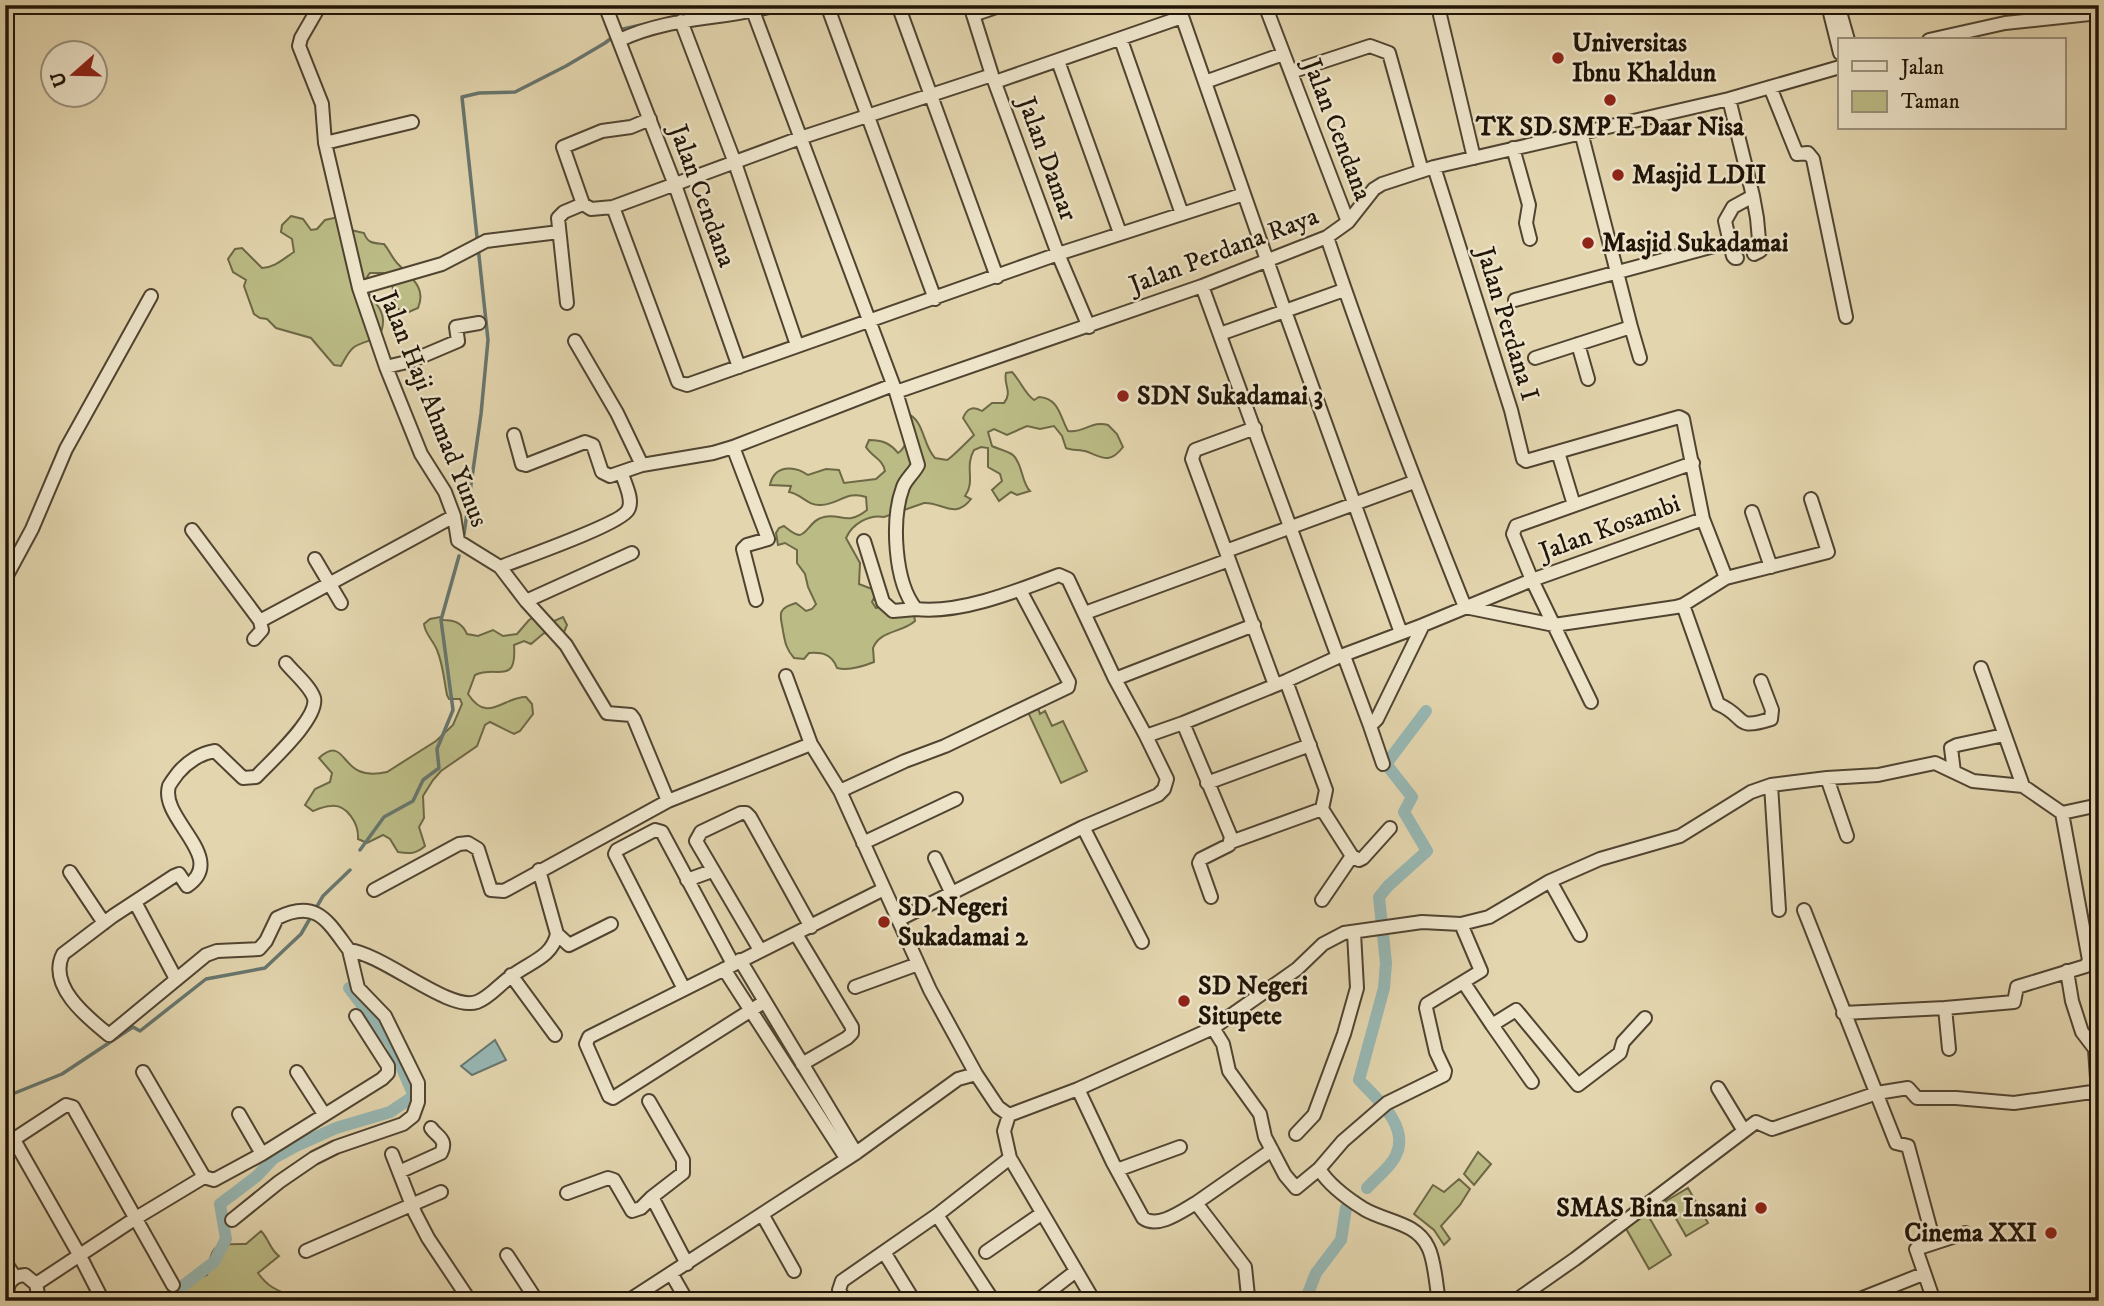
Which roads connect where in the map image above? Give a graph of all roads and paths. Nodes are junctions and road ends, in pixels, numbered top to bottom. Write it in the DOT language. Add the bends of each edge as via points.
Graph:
graph roads {
  1 [pos="320,5"];
  2 [pos="605,5"];
  3 [pos="775,5"];
  4 [pos="827,5"];
  5 [pos="898,5"];
  6 [pos="1002,5"];
  7 [pos="1265,5"];
  8 [pos="1828,5"];
  9 [pos="1838,5"];
  10 [pos="972,10"];
  11 [pos="753,11"];
  12 [pos="1180,11"];
  13 [pos="2099,13"];
  14 [pos="1440,15"];
  15 [pos="681,21"];
  16 [pos="619,38"];
  17 [pos="1847,38"];
  18 [pos="1937,38"];
  19 [pos="1121,40"];
  20 [pos="1838,45"];
  21 [pos="1283,54"];
  22 [pos="1058,61"];
  23 [pos="1838,68"];
  24 [pos="1291,72"];
  25 [pos="993,78"];
  26 [pos="1205,82"];
  27 [pos="1770,87"];
  28 [pos="930,95"];
  29 [pos="1729,99"];
  30 [pos="868,116"];
  31 [pos="650,119"];
  32 [pos="412,122"];
  33 [pos="1581,132"];
  34 [pos="800,138"];
  35 [pos="325,143"];
  36 [pos="1513,148"];
  37 [pos="1474,158"];
  38 [pos="735,163"];
  39 [pos="1428,169"];
  40 [pos="675,184"];
  41 [pos="1244,194"];
  42 [pos="1753,196"];
  43 [pos="583,204"];
  44 [pos="613,207"];
  45 [pos="1182,215"];
  46 [pos="1348,222"];
  47 [pos="559,232"];
  48 [pos="1120,233"];
  49 [pos="1327,237"];
  50 [pos="1530,239"];
  51 [pos="1714,246"];
  52 [pos="1058,254"];
  53 [pos="1754,254"];
  54 [pos="1737,258"];
  55 [pos="1267,261"];
  56 [pos="1617,272"];
  57 [pos="997,277"];
  58 [pos="1202,286"];
  59 [pos="359,288"];
  60 [pos="1344,290"];
  61 [pos="151,296"];
  62 [pos="935,299"];
  63 [pos="1515,300"];
  64 [pos="567,303"];
  65 [pos="1284,310"];
  66 [pos="1846,317"];
  67 [pos="869,322"];
  68 [pos="479,323"];
  69 [pos="1089,327"];
  70 [pos="1632,327"];
  71 [pos="1220,334"];
  72 [pos="575,341"];
  73 [pos="1578,344"];
  74 [pos="797,345"];
  75 [pos="1535,358"];
  76 [pos="1640,358"];
  77 [pos="386,367"];
  78 [pos="739,367"];
  79 [pos="1588,379"];
  80 [pos="895,389"];
  81 [pos="1255,428"];
  82 [pos="514,435"];
  83 [pos="733,447"];
  84 [pos="1558,452"];
  85 [pos="1693,463"];
  86 [pos="642,465"];
  87 [pos="622,474"];
  88 [pos="1414,482"];
  89 [pos="1811,499"];
  90 [pos="1354,504"];
  91 [pos="1574,506"];
  92 [pos="1752,512"];
  93 [pos="454,516"];
  94 [pos="1703,519"];
  95 [pos="1289,528"];
  96 [pos="192,530"];
  97 [pos="864,541"];
  98 [pos="632,554"];
  99 [pos="1227,555"];
  100 [pos="315,559"];
  101 [pos="500,567"];
  102 [pos="1771,567"];
  103 [pos="1726,578"];
  104 [pos="5,579"];
  105 [pos="1532,580"];
  106 [pos="330,582"];
  107 [pos="1020,590"];
  108 [pos="756,600"];
  109 [pos="526,601"];
  110 [pos="341,603"];
  111 [pos="1683,605"];
  112 [pos="1465,607"];
  113 [pos="916,609"];
  114 [pos="1085,614"];
  115 [pos="260,621"];
  116 [pos="1254,625"];
  117 [pos="1423,625"];
  118 [pos="1554,625"];
  119 [pos="1401,633"];
  120 [pos="254,639"];
  121 [pos="1341,656"];
  122 [pos="286,663"];
  123 [pos="1981,668"];
  124 [pos="786,676"];
  125 [pos="1115,679"];
  126 [pos="1762,681"];
  127 [pos="1281,683"];
  128 [pos="1591,702"];
  129 [pos="1183,723"];
  130 [pos="1370,726"];
  131 [pos="2004,734"];
  132 [pos="1146,736"];
  133 [pos="811,744"];
  134 [pos="1310,745"];
  135 [pos="1383,764"];
  136 [pos="1954,772"];
  137 [pos="1827,778"];
  138 [pos="1206,783"];
  139 [pos="1771,785"];
  140 [pos="2023,786"];
  141 [pos="840,791"];
  142 [pos="956,799"];
  143 [pos="668,801"];
  144 [pos="2099,805"];
  145 [pos="1322,808"];
  146 [pos="2062,813"];
  147 [pos="1083,827"];
  148 [pos="1390,828"];
  149 [pos="1847,836"];
  150 [pos="1231,842"];
  151 [pos="863,843"];
  152 [pos="1352,856"];
  153 [pos="936,858"];
  154 [pos="538,870"];
  155 [pos="712,871"];
  156 [pos="70,872"];
  157 [pos="687,880"];
  158 [pos="1550,881"];
  159 [pos="884,889"];
  160 [pos="374,890"];
  161 [pos="952,894"];
  162 [pos="1211,897"];
  163 [pos="1322,900"];
  164 [pos="135,902"];
  165 [pos="1779,910"];
  166 [pos="1804,910"];
  167 [pos="898,920"];
  168 [pos="104,923"];
  169 [pos="611,924"];
  170 [pos="1461,924"];
  171 [pos="810,927"];
  172 [pos="1354,933"];
  173 [pos="557,934"];
  174 [pos="796,934"];
  175 [pos="1580,935"];
  176 [pos="1142,942"];
  177 [pos="349,950"];
  178 [pos="760,950"];
  179 [pos="732,964"];
  180 [pos="918,964"];
  181 [pos="2067,971"];
  182 [pos="511,975"];
  183 [pos="176,979"];
  184 [pos="1464,983"];
  185 [pos="855,987"];
  186 [pos="684,989"];
  187 [pos="764,1002"];
  188 [pos="1945,1008"];
  189 [pos="750,1009"];
  190 [pos="1843,1013"];
  191 [pos="356,1016"];
  192 [pos="1645,1018"];
  193 [pos="1492,1025"];
  194 [pos="1213,1028"];
  195 [pos="555,1035"];
  196 [pos="1949,1049"];
  197 [pos="802,1064"];
  198 [pos="143,1072"];
  199 [pos="297,1072"];
  200 [pos="976,1074"];
  201 [pos="1532,1082"];
  202 [pos="807,1085"];
  203 [pos="1718,1088"];
  204 [pos="1079,1089"];
  205 [pos="2097,1091"];
  206 [pos="1877,1093"];
  207 [pos="649,1101"];
  208 [pos="2099,1107"];
  209 [pos="239,1114"];
  210 [pos="324,1114"];
  211 [pos="1009,1115"];
  212 [pos="431,1128"];
  213 [pos="1744,1131"];
  214 [pos="1296,1134"];
  215 [pos="9,1142"];
  216 [pos="1180,1147"];
  217 [pos="1272,1150"];
  218 [pos="262,1154"];
  219 [pos="392,1154"];
  220 [pos="851,1156"];
  221 [pos="1010,1158"];
  222 [pos="1319,1169"];
  223 [pos="1117,1170"];
  224 [pos="399,1172"];
  225 [pos="204,1177"];
  226 [pos="441,1192"];
  227 [pos="567,1192"];
  228 [pos="652,1197"];
  229 [pos="1196,1203"];
  230 [pos="411,1206"];
  231 [pos="1041,1213"];
  232 [pos="762,1214"];
  233 [pos="937,1215"];
  234 [pos="136,1218"];
  235 [pos="232,1220"];
  236 [pos="1965,1233"];
  237 [pos="1934,1242"];
  238 [pos="306,1251"];
  239 [pos="884,1252"];
  240 [pos="986,1252"];
  241 [pos="507,1255"];
  242 [pos="80,1256"];
  243 [pos="5,1262"];
  244 [pos="687,1264"];
  245 [pos="794,1271"];
  246 [pos="1076,1271"];
  247 [pos="671,1273"];
  248 [pos="1923,1274"];
  249 [pos="15,1277"];
  250 [pos="36,1284"];
  251 [pos="173,1285"];
  252 [pos="992,1299"];
  253 [pos="1520,1299"];
  254 [pos="9,1300"];
  255 [pos="34,1301"];
  256 [pos="103,1301"];
  257 [pos="470,1301"];
  258 [pos="537,1301"];
  259 [pos="628,1301"];
  260 [pos="687,1301"];
  261 [pos="845,1301"];
  262 [pos="914,1301"];
  263 [pos="1037,1301"];
  264 [pos="1094,1301"];
  265 [pos="1244,1301"];
  266 [pos="1439,1301"];
  267 [pos="1855,1301"];
  268 [pos="1934,1301"];
  1 -- 35 [label="street, Jalan Haji Ahmad Yunus" via="299,46 322,104"];
  2 -- 16 [label="street, Jalan Cendana"];
  3 -- 11 [label="street"];
  4 -- 30 [label="street"];
  5 -- 28 [label="street"];
  6 -- 10 [label="street"];
  7 -- 21 [label="street, Jalan Cendana"];
  8 -- 20 [label="street"];
  9 -- 17 [label="street"];
  10 -- 25 [label="street, Jalan Damar"];
  11 -- 15 [label="street"];
  11 -- 34 [label="street"];
  12 -- 19 [label="street"];
  12 -- 26 [label="street"];
  13 -- 18 [label="street" via="2005,23"];
  14 -- 37 [label="street"];
  15 -- 16 [label="street"];
  15 -- 38 [label="street"];
  16 -- 31 [label="street, Jalan Cendana"];
  19 -- 22 [label="street"];
  19 -- 45 [label="street"];
  21 -- 24 [label="street, Jalan Cendana"];
  21 -- 26 [label="street, Jalan Cendana"];
  22 -- 25 [label="street"];
  22 -- 48 [label="street"];
  23 -- 27 [label="street, Jalan Perdana Raya"];
  24 -- 39 [label="street" via="1370,46 1388,53"];
  24 -- 46 [label="street, Jalan Cendana"];
  25 -- 28 [label="street"];
  25 -- 52 [label="street, Jalan Damar"];
  26 -- 41 [label="street"];
  27 -- 29 [label="street, Jalan Perdana Raya"];
  27 -- 66 [label="street" via="1797,154 1808,153 1813,159"];
  28 -- 30 [label="street"];
  28 -- 57 [label="street"];
  29 -- 33 [label="street, Jalan Perdana Raya"];
  29 -- 42 [label="street"];
  30 -- 34 [label="street"];
  30 -- 62 [label="street"];
  31 -- 40 [label="street, Jalan Cendana"];
  31 -- 43 [label="street" via="563,147"];
  32 -- 35 [label="street"];
  33 -- 36 [label="street, Jalan Perdana Raya"];
  33 -- 56 [label="street"];
  34 -- 38 [label="street"];
  34 -- 67 [label="street"];
  35 -- 59 [label="street, Jalan Haji Ahmad Yunus"];
  36 -- 37 [label="street, Jalan Perdana Raya"];
  36 -- 50 [label="street" via="1529,205 1526,223"];
  37 -- 39 [label="street, Jalan Perdana Raya"];
  38 -- 40 [label="street"];
  38 -- 74 [label="street"];
  39 -- 46 [label="street, Jalan Perdana Raya" via="1374,188"];
  39 -- 84 [label="street, Jalan Perdana I" via="1511,410 1523,459"];
  40 -- 44 [label="street"];
  40 -- 78 [label="street, Jalan Cendana"];
  41 -- 45 [label="street"];
  41 -- 55 [label="street"];
  42 -- 53 [label="street" via="1760,251"];
  42 -- 54 [label="street" via="1733,206 1725,221"];
  43 -- 44 [label="street" via="591,209"];
  43 -- 47 [label="street" via="560,215"];
  44 -- 78 [label="street" via="678,382 687,385"];
  45 -- 48 [label="street"];
  46 -- 49 [label="street, Jalan Perdana Raya"];
  47 -- 59 [label="street" via="486,242 442,264"];
  47 -- 64 [label="street"];
  48 -- 52 [label="street"];
  49 -- 55 [label="street, Jalan Perdana Raya"];
  49 -- 60 [label="street"];
  51 -- 56 [label="street"];
  52 -- 57 [label="street"];
  52 -- 69 [label="street, Jalan Damar"];
  55 -- 58 [label="street, Jalan Perdana Raya"];
  55 -- 65 [label="street"];
  56 -- 63 [label="street"];
  56 -- 70 [label="street"];
  57 -- 62 [label="street"];
  58 -- 69 [label="street, Jalan Perdana Raya"];
  58 -- 71 [label="street"];
  59 -- 77 [label="street, Jalan Haji Ahmad Yunus"];
  60 -- 65 [label="street"];
  60 -- 88 [label="street"];
  61 -- 104 [label="street" via="66,449"];
  62 -- 67 [label="street"];
  65 -- 71 [label="street"];
  65 -- 90 [label="street"];
  67 -- 74 [label="street"];
  67 -- 80 [label="street"];
  68 -- 77 [label="street" via="456,327 458,341"];
  69 -- 80 [label="street, Jalan Perdana Raya"];
  70 -- 73 [label="street"];
  70 -- 76 [label="street"];
  71 -- 81 [label="street"];
  72 -- 86 [label="street"];
  73 -- 75 [label="street"];
  73 -- 79 [label="street"];
  74 -- 78 [label="street"];
  77 -- 93 [label="street, Jalan Haji Ahmad Yunus" via="421,454"];
  80 -- 83 [label="street, Jalan Perdana Raya"];
  80 -- 113 [label="street" via="918,465 904,483 896,513 897,550 907,598"];
  81 -- 95 [label="street"];
  81 -- 99 [label="street" via="1192,454"];
  82 -- 87 [label="street" via="522,464 584,442 593,445 603,472 610,477"];
  83 -- 86 [label="street, Jalan Perdana Raya"];
  83 -- 108 [label="street" via="768,539 743,549"];
  84 -- 85 [label="street" via="1679,417"];
  84 -- 91 [label="street"];
  85 -- 91 [label="street"];
  85 -- 94 [label="street"];
  86 -- 87 [label="street, Jalan Perdana Raya"];
  87 -- 101 [label="street" via="630,502 625,515"];
  88 -- 90 [label="street"];
  88 -- 112 [label="street"];
  89 -- 102 [label="street" via="1828,552"];
  90 -- 95 [label="street"];
  90 -- 119 [label="street"];
  91 -- 105 [label="street" via="1516,526 1513,534"];
  92 -- 102 [label="street"];
  93 -- 101 [label="street, Jalan Haji Ahmad Yunus" via="458,541"];
  93 -- 106 [label="street"];
  94 -- 103 [label="street"];
  94 -- 105 [label="street, Jalan Kosambi"];
  95 -- 99 [label="street"];
  95 -- 121 [label="street"];
  96 -- 115 [label="street"];
  97 -- 113 [label="street" via="883,603 894,611"];
  98 -- 109 [label="street"];
  99 -- 114 [label="street"];
  99 -- 116 [label="street"];
  100 -- 106 [label="street"];
  101 -- 109 [label="street, Jalan Haji Ahmad Yunus"];
  102 -- 103 [label="street"];
  103 -- 111 [label="street"];
  105 -- 112 [label="street, Jalan Kosambi"];
  105 -- 118 [label="street"];
  106 -- 110 [label="street"];
  106 -- 115 [label="street"];
  107 -- 113 [label="street" via="964,605"];
  107 -- 114 [label="street" via="1063,575"];
  107 -- 141 [label="street" via="1068,687"];
  109 -- 143 [label="street, Jalan Haji Ahmad Yunus" via="566,645 607,713 634,719"];
  111 -- 118 [label="street"];
  111 -- 126 [label="street" via="1718,704 1750,726 1771,719"];
  112 -- 117 [label="street, Jalan Kosambi"];
  112 -- 118 [label="street"];
  114 -- 125 [label="street"];
  115 -- 120 [label="street" via="262,630"];
  116 -- 125 [label="street"];
  116 -- 127 [label="street"];
  117 -- 119 [label="street, Jalan Kosambi"];
  117 -- 130 [label="street"];
  118 -- 128 [label="street"];
  119 -- 121 [label="street, Jalan Kosambi"];
  121 -- 127 [label="street, Jalan Kosambi"];
  121 -- 130 [label="street"];
  122 -- 164 [label="street" via="314,699 314,708 256,778 243,778 215,751 185,765 168,793 202,868 187,886 178,874"];
  123 -- 131 [label="street"];
  124 -- 133 [label="street"];
  125 -- 132 [label="street"];
  127 -- 129 [label="street, Jalan Kosambi"];
  127 -- 134 [label="street"];
  129 -- 132 [label="street, Jalan Kosambi"];
  129 -- 138 [label="street"];
  130 -- 135 [label="street"];
  131 -- 136 [label="street" via="1951,748"];
  131 -- 140 [label="street"];
  132 -- 147 [label="street" via="1167,779 1164,789"];
  133 -- 141 [label="street"];
  133 -- 143 [label="street"];
  134 -- 138 [label="street"];
  134 -- 145 [label="street" via="1326,790"];
  136 -- 137 [label="street" via="1935,763 1878,775"];
  136 -- 140 [label="street" via="1973,781"];
  137 -- 139 [label="street"];
  137 -- 149 [label="street"];
  138 -- 150 [label="street"];
  139 -- 158 [label="street" via="1751,792 1680,836 1600,859"];
  139 -- 165 [label="street"];
  140 -- 146 [label="street"];
  141 -- 151 [label="street"];
  142 -- 151 [label="street"];
  143 -- 154 [label="street"];
  144 -- 146 [label="street"];
  145 -- 150 [label="street"];
  145 -- 152 [label="street"];
  146 -- 181 [label="street" via="2089,960 2086,966"];
  147 -- 161 [label="street"];
  147 -- 176 [label="street"];
  148 -- 152 [label="street" via="1363,858"];
  150 -- 162 [label="street" via="1199,863"];
  151 -- 159 [label="street"];
  152 -- 163 [label="street"];
  153 -- 161 [label="street"];
  154 -- 160 [label="street" via="496,892 491,890 478,849 459,844"];
  154 -- 173 [label="street"];
  155 -- 157 [label="street"];
  155 -- 171 [label="street" via="696,837 746,813"];
  155 -- 178 [label="street"];
  156 -- 168 [label="street"];
  157 -- 179 [label="street"];
  157 -- 186 [label="street" via="659,830 615,854"];
  158 -- 170 [label="street" via="1489,917"];
  158 -- 175 [label="street"];
  159 -- 167 [label="street"];
  159 -- 171 [label="street"];
  161 -- 167 [label="street"];
  164 -- 168 [label="street"];
  164 -- 183 [label="street"];
  166 -- 190 [label="street"];
  167 -- 180 [label="street"];
  168 -- 183 [label="street" via="63,954 59,965 73,1001 104,1031"];
  169 -- 173 [label="street" via="569,945"];
  170 -- 172 [label="street" via="1422,922"];
  170 -- 184 [label="street" via="1481,971"];
  171 -- 174 [label="street"];
  172 -- 194 [label="street" via="1323,944 1297,969"];
  172 -- 214 [label="street" via="1357,988 1353,1003 1314,1115"];
  173 -- 182 [label="street" via="547,954"];
  174 -- 178 [label="street"];
  174 -- 197 [label="street" via="852,1027 847,1038"];
  177 -- 182 [label="street" via="386,962 460,1003 481,1000"];
  177 -- 183 [label="street" via="319,914 301,912 276,918 259,949 217,951"];
  177 -- 235 [label="street" via="358,988 385,1016 418,1083 413,1116 314,1158"];
  178 -- 179 [label="street"];
  179 -- 186 [label="street"];
  179 -- 187 [label="street"];
  179 -- 189 [label="street"];
  180 -- 185 [label="street"];
  180 -- 200 [label="street"];
  181 -- 188 [label="street" via="2017,987 2014,1002"];
  181 -- 205 [label="street" via="2082,1032 2095,1049"];
  182 -- 195 [label="street"];
  184 -- 193 [label="street"];
  184 -- 222 [label="street" via="1427,1004 1444,1075 1387,1103"];
  186 -- 189 [label="street" via="586,1041 609,1096 616,1096"];
  187 -- 189 [label="street"];
  187 -- 197 [label="street"];
  188 -- 190 [label="street"];
  188 -- 196 [label="street"];
  189 -- 202 [label="street"];
  190 -- 206 [label="street"];
  191 -- 210 [label="street" via="388,1073"];
  192 -- 193 [label="street" via="1623,1042 1620,1054 1578,1085 1516,1010"];
  193 -- 201 [label="street"];
  194 -- 204 [label="street"];
  194 -- 217 [label="street" via="1223,1044 1229,1071 1260,1114"];
  197 -- 202 [label="street"];
  198 -- 225 [label="street"];
  199 -- 210 [label="street"];
  200 -- 211 [label="street" via="998,1107"];
  200 -- 220 [label="street" via="958,1079"];
  202 -- 220 [label="street"];
  203 -- 213 [label="street"];
  204 -- 211 [label="street"];
  204 -- 223 [label="street"];
  205 -- 206 [label="street" via="2014,1103 1917,1098 1908,1088"];
  205 -- 208 [label="street"];
  206 -- 213 [label="street" via="1780,1127 1772,1129 1756,1122"];
  206 -- 237 [label="street" via="1896,1143 1908,1146"];
  207 -- 228 [label="street" via="684,1169"];
  209 -- 218 [label="street"];
  210 -- 218 [label="street"];
  211 -- 221 [label="street" via="1004,1131"];
  212 -- 224 [label="street" via="443,1140 441,1153"];
  213 -- 253 [label="street"];
  215 -- 234 [label="street" via="71,1105"];
  215 -- 242 [label="street"];
  216 -- 223 [label="street"];
  217 -- 222 [label="street" via="1296,1188"];
  217 -- 229 [label="street"];
  218 -- 225 [label="street" via="214,1180"];
  219 -- 224 [label="street"];
  220 -- 232 [label="street"];
  221 -- 231 [label="street"];
  221 -- 233 [label="street"];
  222 -- 266 [label="street" via="1365,1209 1421,1236 1430,1249"];
  223 -- 229 [label="street" via="1148,1222 1156,1223"];
  224 -- 230 [label="street"];
  225 -- 234 [label="street"];
  226 -- 230 [label="street"];
  227 -- 228 [label="street" via="608,1178 632,1211"];
  228 -- 244 [label="street"];
  229 -- 265 [label="street" via="1245,1267 1248,1296"];
  230 -- 238 [label="street"];
  230 -- 257 [label="street"];
  231 -- 240 [label="street"];
  231 -- 246 [label="street"];
  232 -- 244 [label="street"];
  232 -- 245 [label="street"];
  233 -- 239 [label="street"];
  233 -- 252 [label="street"];
  234 -- 242 [label="street"];
  234 -- 251 [label="street"];
  236 -- 237 [label="street"];
  237 -- 248 [label="street" via="1916,1249"];
  239 -- 261 [label="street" via="839,1284"];
  239 -- 262 [label="street"];
  241 -- 258 [label="street"];
  242 -- 250 [label="street"];
  242 -- 256 [label="street"];
  243 -- 249 [label="street"];
  244 -- 247 [label="street"];
  246 -- 263 [label="street"];
  246 -- 264 [label="street"];
  247 -- 259 [label="street"];
  247 -- 260 [label="street"];
  248 -- 267 [label="street"];
  248 -- 268 [label="street"];
  249 -- 250 [label="street" via="25,1275"];
  249 -- 254 [label="street" via="8,1285"];
  250 -- 255 [label="street"];
}
